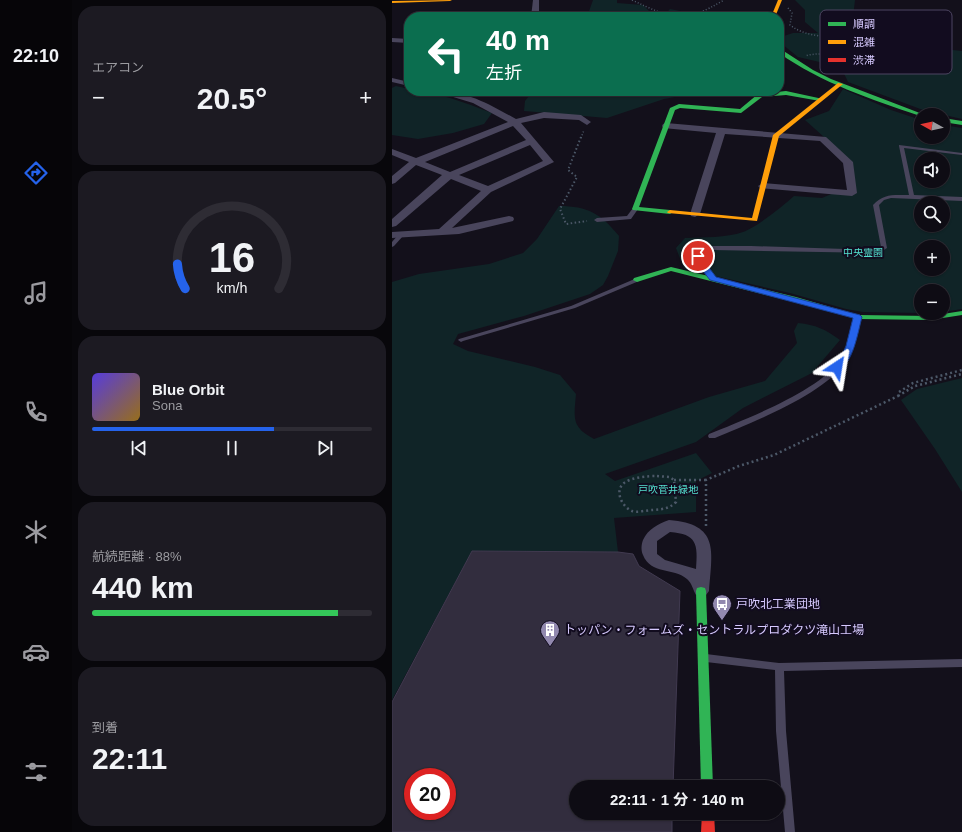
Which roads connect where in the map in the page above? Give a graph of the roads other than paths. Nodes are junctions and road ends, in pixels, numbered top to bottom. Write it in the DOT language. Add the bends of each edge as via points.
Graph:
graph roads {
  1 [pos="450,0"];
  2 [pos="536,0"];
  3 [pos="392,2"];
  4 [pos="779,2"];
  5 [pos="535,12"];
  6 [pos="776,12"];
  7 [pos="392,40"];
  8 [pos="404,41"];
  9 [pos="784,54"];
  10 [pos="392,80"];
  11 [pos="404,83"];
  12 [pos="840,84"];
  13 [pos="784,93"];
  14 [pos="460,96"];
  15 [pos="759,96"];
  16 [pos="820,99"];
  17 [pos="914,112"];
  18 [pos="950,121"];
  19 [pos="515,122"];
  20 [pos="587,122"];
  21 [pos="962,123"];
  22 [pos="666,126"];
  23 [pos="721,131"];
  24 [pos="776,135"];
  25 [pos="531,141"];
  26 [pos="392,152"];
  27 [pos="962,154"];
  28 [pos="417,162"];
  29 [pos="451,175"];
  30 [pos="392,181"];
  31 [pos="763,186"];
  32 [pos="488,190"];
  33 [pos="912,197"];
  34 [pos="962,199"];
  35 [pos="635,209"];
  36 [pos="695,214"];
  37 [pos="509,219"];
  38 [pos="597,220"];
  39 [pos="392,224"];
  40 [pos="441,233"];
  41 [pos="396,235"];
  42 [pos="392,245"];
  43 [pos="713,278"];
  44 [pos="637,280"];
  45 [pos="962,313"];
  46 [pos="858,317"];
  47 [pos="461,340"];
  48 [pos="712,436"];
  49 [pos="702,591"];
  50 [pos="703,657"];
  51 [pos="962,663"];
  52 [pos="779,667"];
  53 [pos="707,780"];
  54 [pos="708,820"];
  55 [pos="708,832"];
  56 [pos="790,832"];
  1 -- 3 [label="street"];
  2 -- 5 [label="street"];
  4 -- 6 [label="street"];
  7 -- 8 [label="street"];
  9 -- 12 [label="street" via="795,62"];
  10 -- 11 [label="street"];
  12 -- 16 [label="street"];
  12 -- 17 [label="street"];
  13 -- 16 [label="street"];
  14 -- 19 [label="street" via="476,101"];
  15 -- 22 [label="street" via="741,111 679,106 672,109"];
  16 -- 24 [label="street"];
  18 -- 21 [label="street"];
  19 -- 20 [label="street" via="544,115 581,118"];
  19 -- 25 [label="street"];
  19 -- 28 [label="street"];
  22 -- 23 [label="street"];
  22 -- 35 [label="street"];
  23 -- 24 [label="street"];
  23 -- 36 [label="street"];
  24 -- 31 [label="street"];
  24 -- 31 [label="street" via="823,139 848,162 852,193"];
  25 -- 29 [label="street"];
  25 -- 32 [label="street" via="549,162"];
  26 -- 28 [label="street"];
  27 -- 33 [label="lane" via="901,146"];
  28 -- 29 [label="street"];
  28 -- 30 [label="street"];
  29 -- 32 [label="street"];
  29 -- 39 [label="street"];
  31 -- 36 [label="street" via="755,220"];
  32 -- 40 [label="street"];
  33 -- 34 [label="lane"];
  33 -- 43 [label="lane" via="888,197 877,203 884,248 877,252 712,248 698,256"];
  35 -- 36 [label="street"];
  35 -- 38 [label="lane" via="629,218"];
  37 -- 40 [label="street"];
  40 -- 41 [label="street"];
  41 -- 42 [label="lane"];
  43 -- 44 [label="street" via="668,269"];
  43 -- 46 [label="street"];
  44 -- 47 [label="lane" via="573,306"];
  45 -- 46 [label="street" via="930,318"];
  46 -- 48 [label="lane" via="844,361 831,374 752,419"];
  49 -- 49 [label="street" via="695,576 680,568 657,564 651,557 649,543 657,532 669,526 683,526 700,536 704,552"];
  49 -- 50 [label="street"];
  50 -- 52 [label="lane"];
  50 -- 53 [label="street"];
  51 -- 52 [label="lane"];
  52 -- 56 [label="lane" via="781,731"];
  54 -- 55 [label="street"];
}
